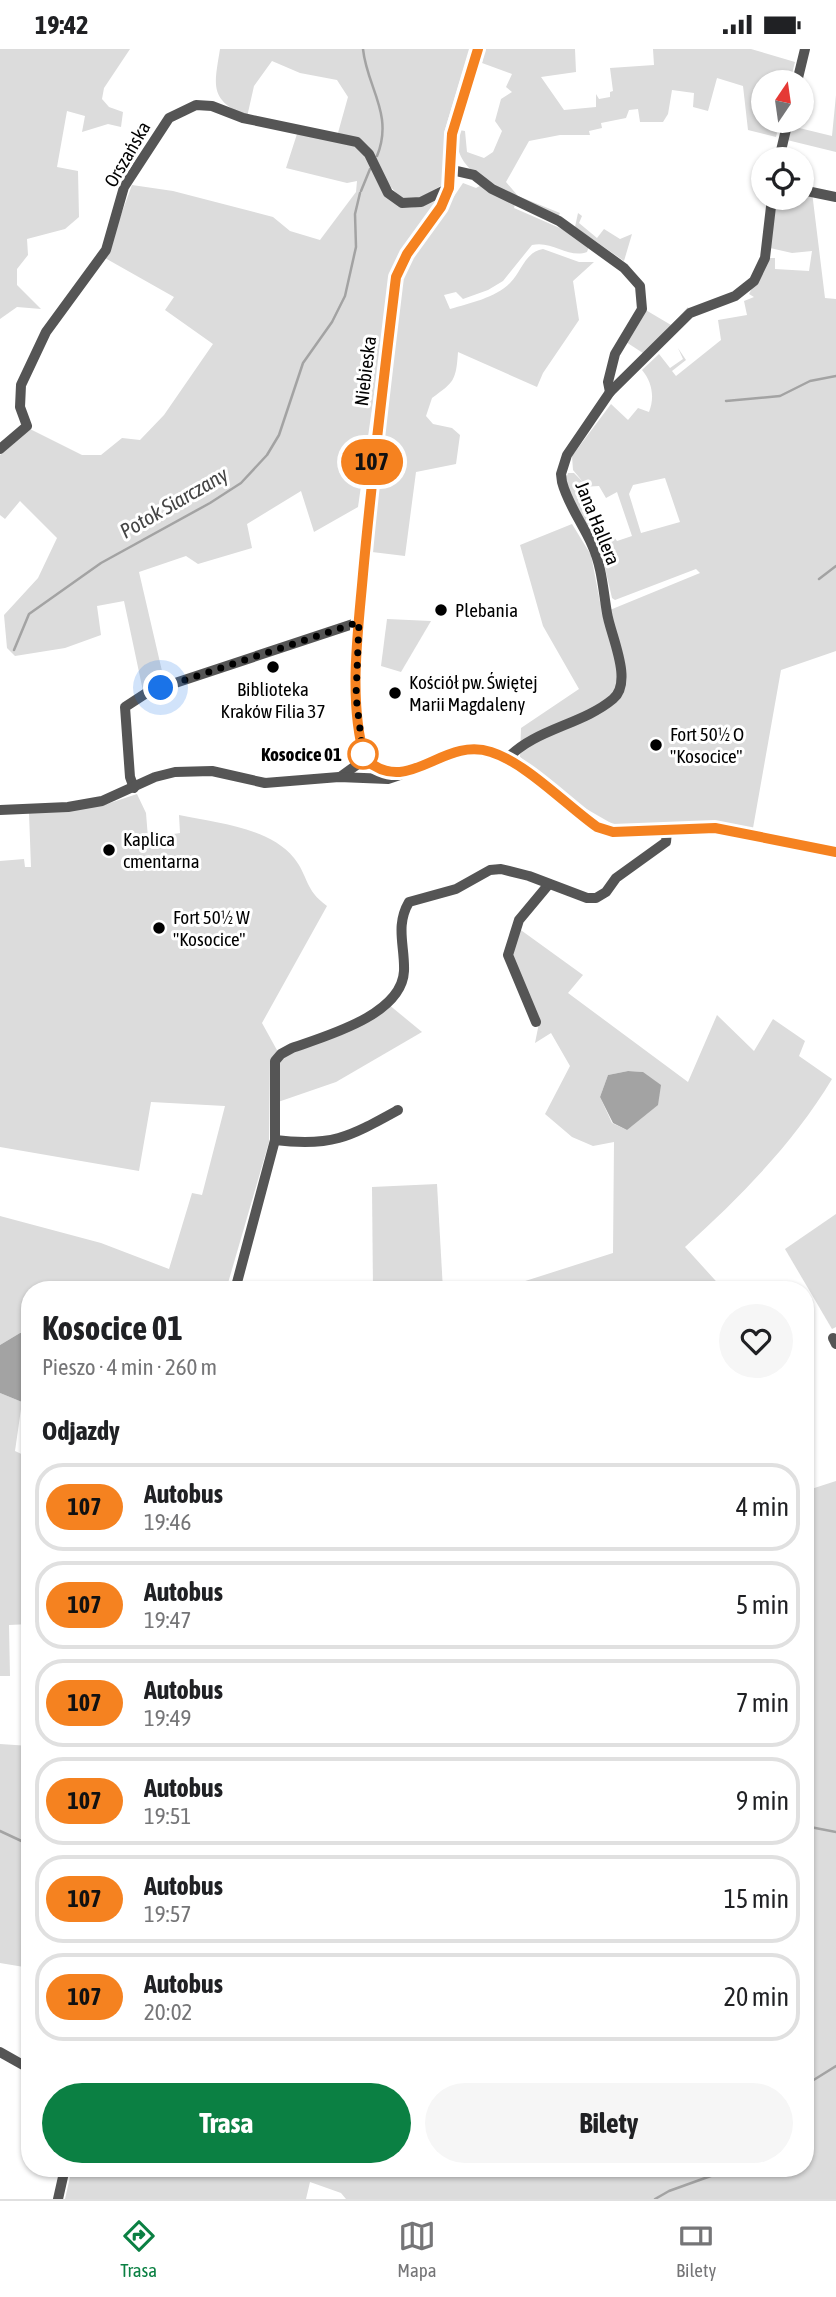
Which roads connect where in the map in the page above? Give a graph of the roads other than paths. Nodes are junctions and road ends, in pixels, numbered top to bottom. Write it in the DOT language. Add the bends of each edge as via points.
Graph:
graph roads {
  1 [pos="478,49"];
  2 [pos="805,49"];
  3 [pos="800,70"];
  4 [pos="452,170"];
  5 [pos="449,188"];
  6 [pos="814,192"];
  7 [pos="836,197"];
  8 [pos="771,210"];
  9 [pos="610,392"];
  10 [pos="0,449"];
  11 [pos="359,622"];
  12 [pos="365,759"];
  13 [pos="507,759"];
  14 [pos="401,774"];
  15 [pos="339,777"];
  16 [pos="134,788"];
  17 [pos="0,810"];
  18 [pos="667,831"];
  19 [pos="836,852"];
  20 [pos="549,884"];
  21 [pos="536,1022"];
  22 [pos="398,1109"];
  23 [pos="275,1140"];
  24 [pos="237,1281"];
  25 [pos="0,2052"];
  26 [pos="21,2064"];
  27 [pos="63,2177"];
  28 [pos="58,2199"];
  1 -- 4 [label="street, Niebieska" via="452,134"];
  2 -- 3 [label="street"];
  4 -- 5 [label="street, Niebieska"];
  4 -- 9 [label="street" via="474,175 492,190 559,221 624,268 640,286 642,309 615,354"];
  5 -- 10 [label="street, Orszańska" via="421,202 402,204 388,193 369,155 357,142 243,118 212,106 182,109 169,118 124,187 106,250 50,326 21,385 20,407 27,426"];
  5 -- 11 [label="street, Niebieska" via="396,277 372,467"];
  6 -- 7 [label="street"];
  8 -- 9 [label="street, Jana Hallera" via="765,258 754,281 735,296 690,313"];
  9 -- 13 [label="street, Jana Hallera" via="567,455 561,474 567,498 598,560 621,669 620,691 597,709 519,746"];
  11 -- 12 [label="street, Niebieska" via="356,696"];
  11 -- 16 [label="street" via="148,692 125,707"];
  12 -- 14 [label="street" via="385,773"];
  12 -- 15 [label="street"];
  13 -- 14 [label="street" via="492,752 465,750"];
  13 -- 18 [label="street" via="597,827 613,832"];
  14 -- 15 [label="street" via="388,779"];
  15 -- 16 [label="street" via="265,783 193,771 155,777"];
  16 -- 17 [label="street" via="102,801 68,807"];
  18 -- 19 [label="street" via="715,828"];
  18 -- 20 [label="street" via="666,842 596,898"];
  20 -- 21 [label="street" via="519,920 508,955"];
  20 -- 23 [label="street" via="512,871 490,870 456,889 409,902 401,921 404,974 389,1000 366,1020 292,1048 275,1061"];
  22 -- 23 [label="street" via="344,1138 312,1144"];
  23 -- 24 [label="street"];
  25 -- 26 [label="street"];
  27 -- 28 [label="street"];
}
